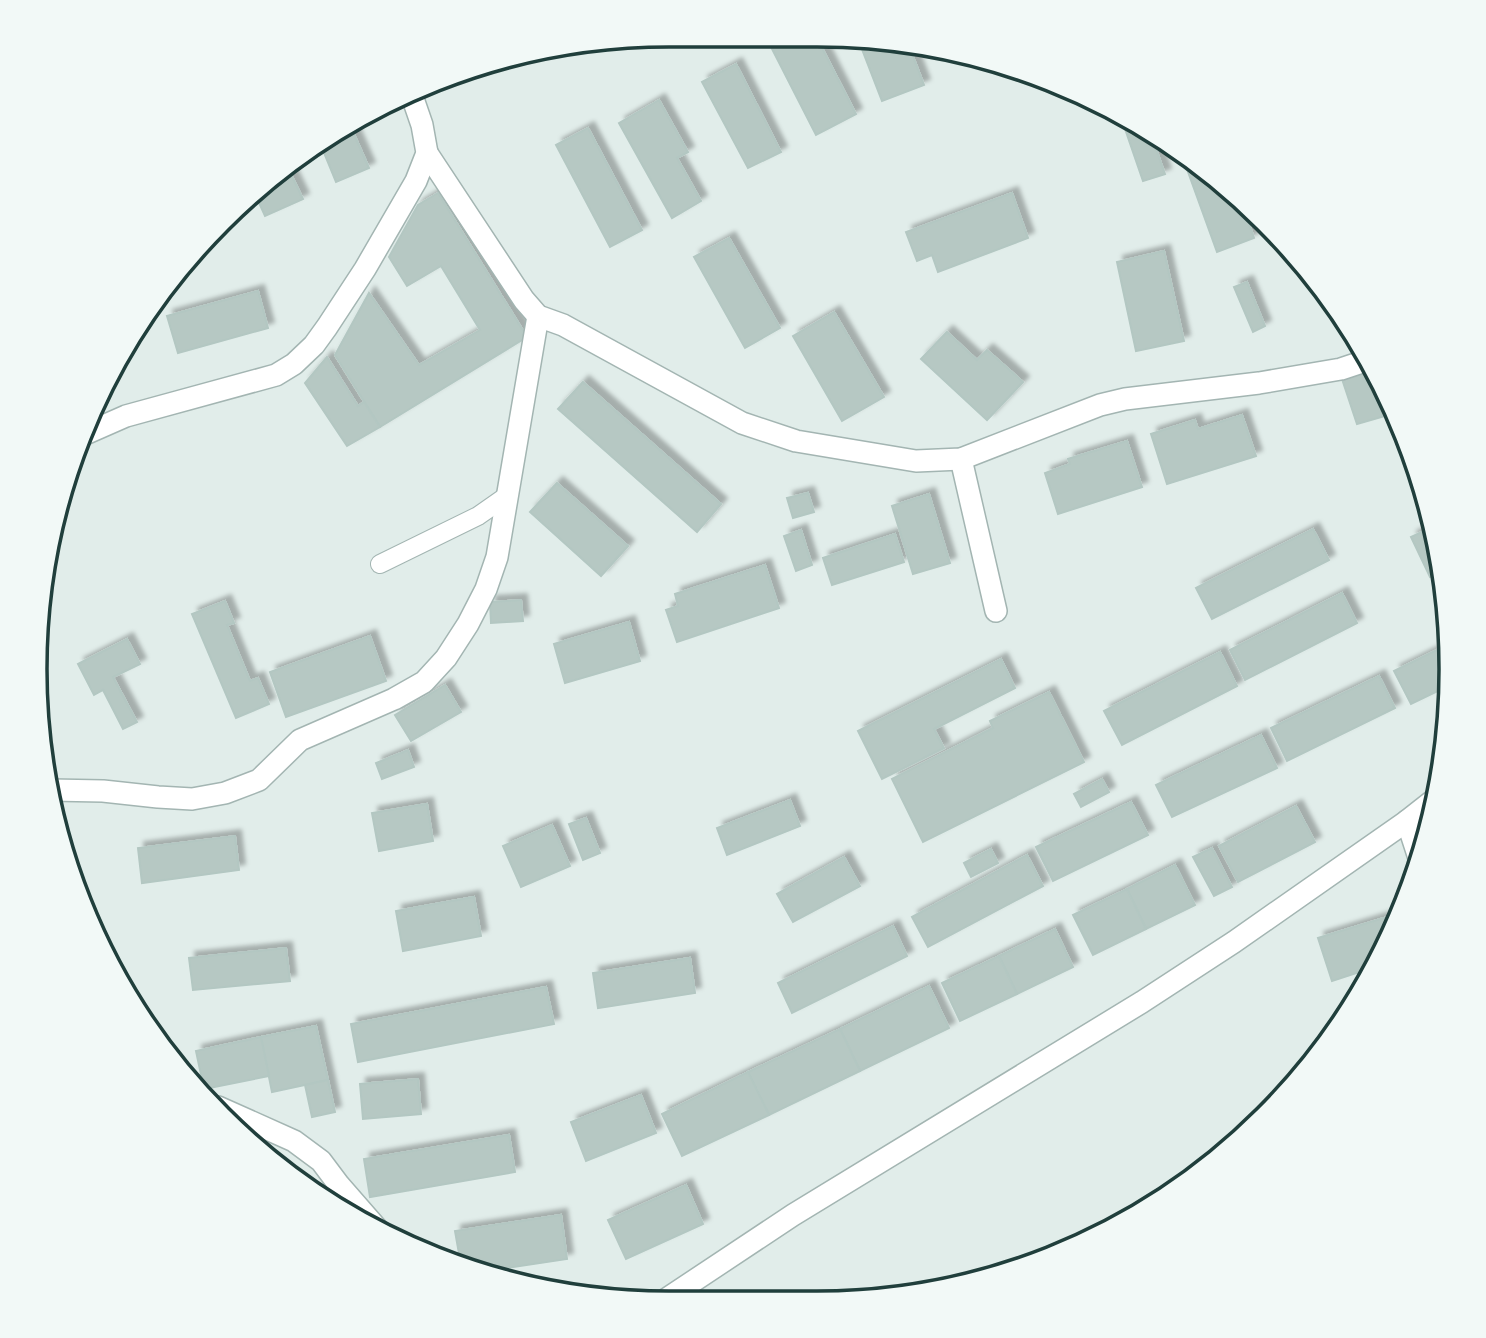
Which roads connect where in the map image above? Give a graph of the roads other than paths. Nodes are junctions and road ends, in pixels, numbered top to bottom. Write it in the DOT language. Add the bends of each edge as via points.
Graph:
graph roads {
  1 [pos="414,102"];
  2 [pos="427,153"];
  3 [pos="538,316"];
  4 [pos="1358,363"];
  5 [pos="95,430"];
  6 [pos="961,460"];
  7 [pos="508,495"];
  8 [pos="380,564"];
  9 [pos="996,611"];
  10 [pos="59,790"];
  11 [pos="1423,808"];
  12 [pos="1407,821"];
  13 [pos="1414,843"];
  14 [pos="235,1115"];
  15 [pos="358,1207"];
  16 [pos="679,1291"];
  1 -- 2 [label="street"];
  2 -- 3 [label="street"];
  2 -- 5 [label="street" via="365,269 320,336 295,363 276,375 126,416"];
  3 -- 6 [label="street" via="563,325 742,423 796,442 916,461"];
  3 -- 7 [label="street"];
  4 -- 6 [label="street" via="1286,378 1125,398"];
  6 -- 9 [label="street"];
  7 -- 8 [label="lane" via="478,516"];
  7 -- 10 [label="street" via="485,589 446,658 424,682 300,740 258,779 225,793 192,799"];
  11 -- 12 [label="street"];
  12 -- 13 [label="street"];
  12 -- 16 [label="street" via="1142,1002 793,1215"];
  14 -- 15 [label="street" via="294,1141 321,1161"];
}
